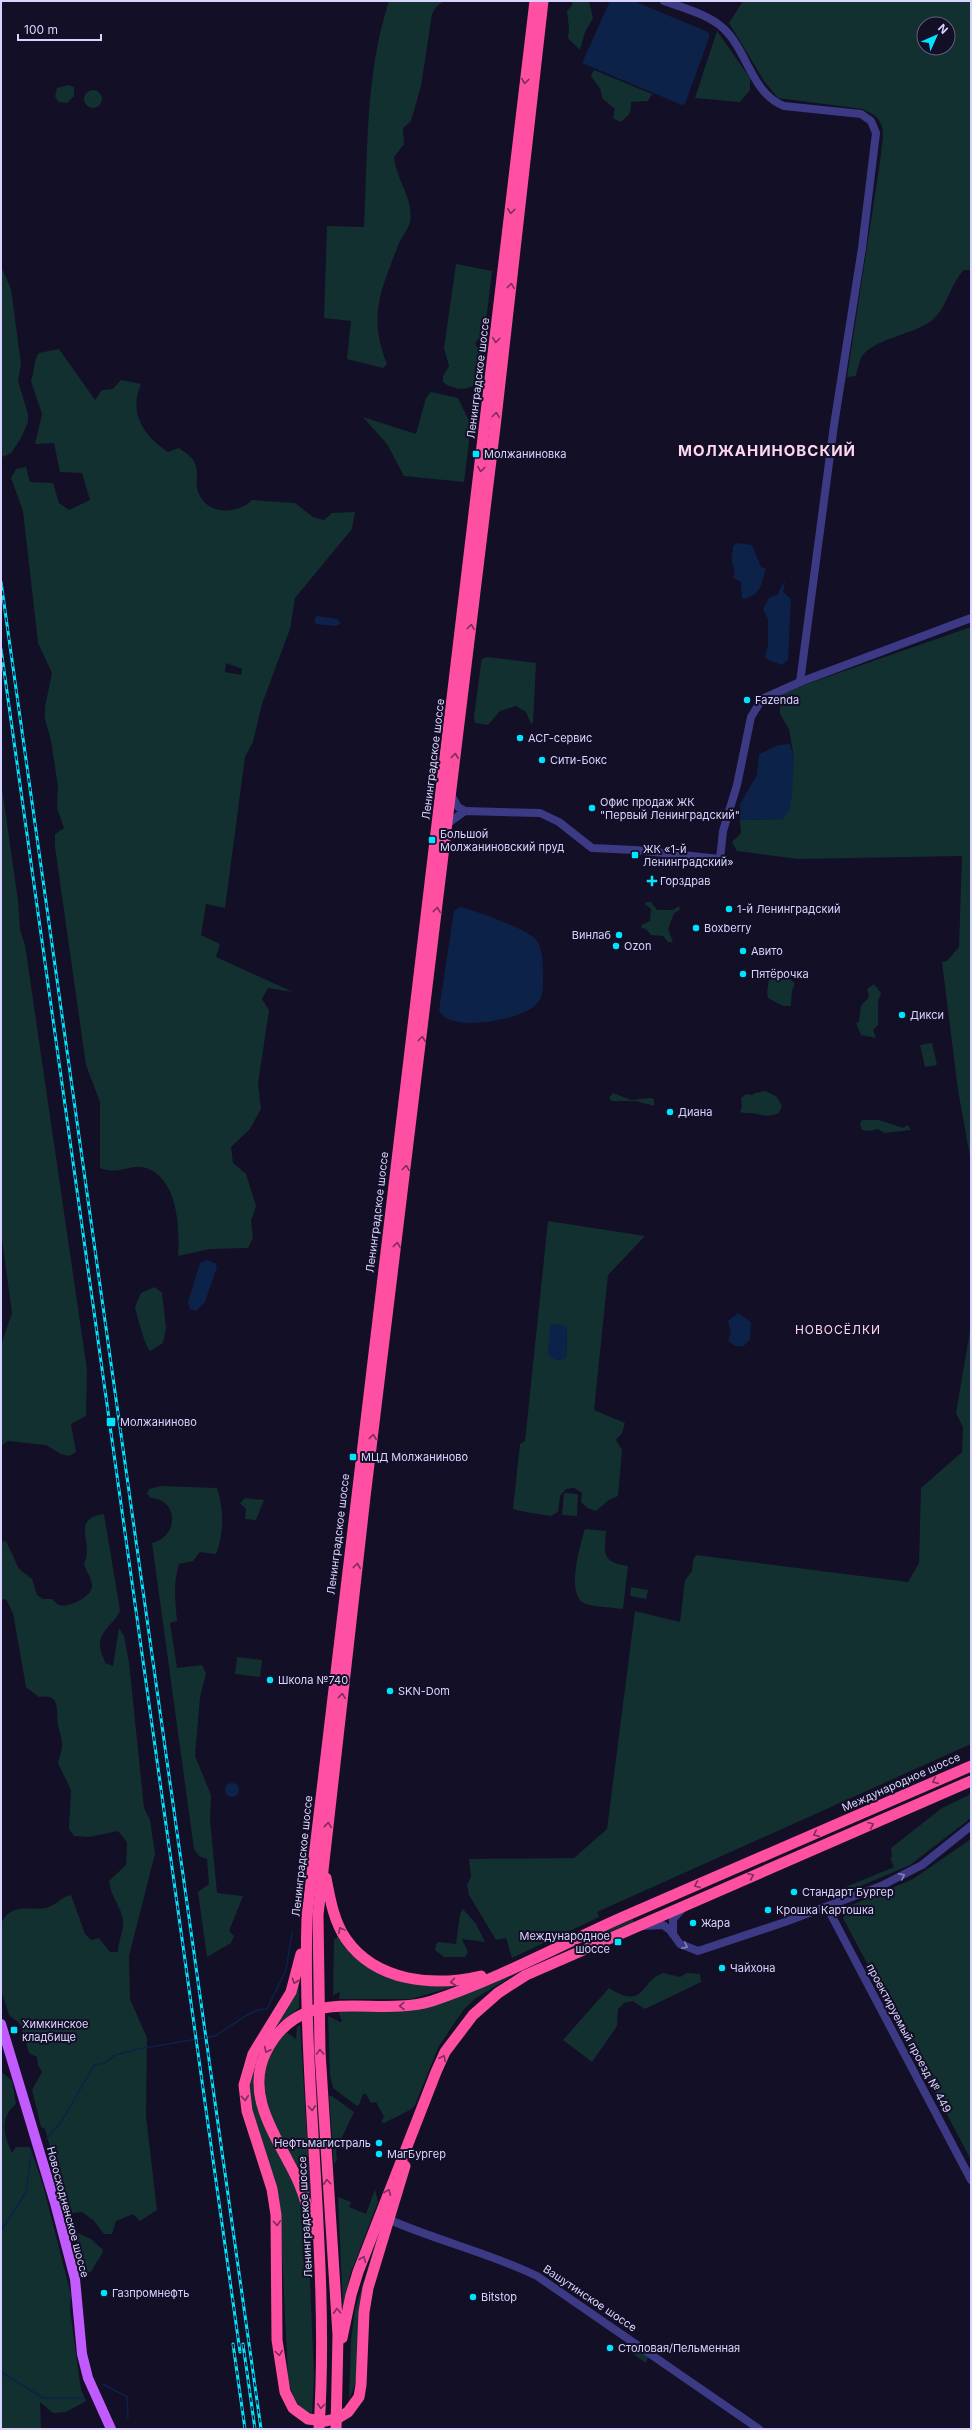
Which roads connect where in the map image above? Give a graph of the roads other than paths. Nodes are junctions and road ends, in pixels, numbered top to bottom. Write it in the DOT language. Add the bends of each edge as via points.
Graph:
graph roads {
  1 [pos="535,1"];
  2 [pos="543,1"];
  3 [pos="664,1"];
  4 [pos="971,618"];
  5 [pos="800,682"];
  6 [pos="451,795"];
  7 [pos="465,811"];
  8 [pos="447,824"];
  9 [pos="971,1766"];
  10 [pos="971,1781"];
  11 [pos="971,1826"];
  12 [pos="324,1864"];
  13 [pos="689,1903"];
  14 [pos="827,1907"];
  15 [pos="307,1916"];
  16 [pos="636,1926"];
  17 [pos="674,1937"];
  18 [pos="518,1966"];
  19 [pos="1,2024"];
  20 [pos="427,2094"];
  21 [pos="971,2180"];
  22 [pos="390,2220"];
  23 [pos="320,2296"];
  24 [pos="338,2364"];
  25 [pos="111,2429"];
  26 [pos="319,2429"];
  27 [pos="336,2429"];
  28 [pos="759,2429"];
  1 -- 15 [label="highway, Ленинградское шоссе, one-way"];
  6 -- 2 [label="highway, Ленинградское шоссе, one-way"];
  3 -- 5 [label="street" via="709,18 724,28 773,102 784,106 861,114 871,121 876,133"];
  4 -- 5 [label="street"];
  5 -- 7 [label="street" via="762,699 754,710 737,786 723,831 720,859 592,848 558,822 540,813"];
  6 -- 7 [label="street" via="458,807"];
  6 -- 8 [label="highway, Ленинградское шоссе"];
  7 -- 8 [label="street"];
  12 -- 8 [label="highway, Ленинградское шоссе, one-way" via="364,1505"];
  9 -- 18 [label="highway, Международное шоссе, one-way" via="622,1917"];
  13 -- 10 [label="highway, one-way"];
  14 -- 11 [label="street, one-way" via="881,1886 922,1865"];
  18 -- 12 [label="highway, one-way" via="444,1983 412,1980 379,1967 355,1950 339,1926 329,1894"];
  24 -- 12 [label="highway, Ленинградское шоссе, one-way" via="320,2052 318,1916"];
  13 -- 16 [label="highway"];
  13 -- 17 [label="street" via="673,1919"];
  17 -- 14 [label="street, one-way" via="680,1944 698,1951"];
  14 -- 21 [label="street, проектируемый проезд № 449"];
  15 -- 22 [label="highway, one-way" via="298,1972 291,1992 252,2054 244,2085 247,2111 272,2189 276,2215 277,2340 285,2392 293,2408 308,2419 326,2421 338,2418 348,2412 359,2397 364,2312 368,2288"];
  15 -- 23 [label="highway, Ленинградское шоссе, one-way" via="308,2048 321,2272"];
  16 -- 17 [label="street" via="663,1925"];
  20 -- 16 [label="highway, one-way" via="445,2052 457,2034 473,2015 498,1993 526,1974"];
  18 -- 23 [label="highway, Международное шоссе, one-way" via="465,1989 412,2006 331,2006 313,2010 292,2021 278,2033 264,2055 260,2096 266,2118 300,2184 310,2215"];
  19 -- 25 [label="main road, Новосходненское шоссе" via="56,2202 75,2279 81,2342 88,2378"];
  20 -- 22 [label="highway"];
  24 -- 20 [label="highway, one-way" via="358,2272"];
  22 -- 28 [label="street, Вашутинское шоссе" via="430,2237 515,2265 538,2276"];
  23 -- 26 [label="highway, Ленинградское шоссе, one-way" via="322,2382"];
  24 -- 27 [label="highway, Ленинградское шоссе"];
}
